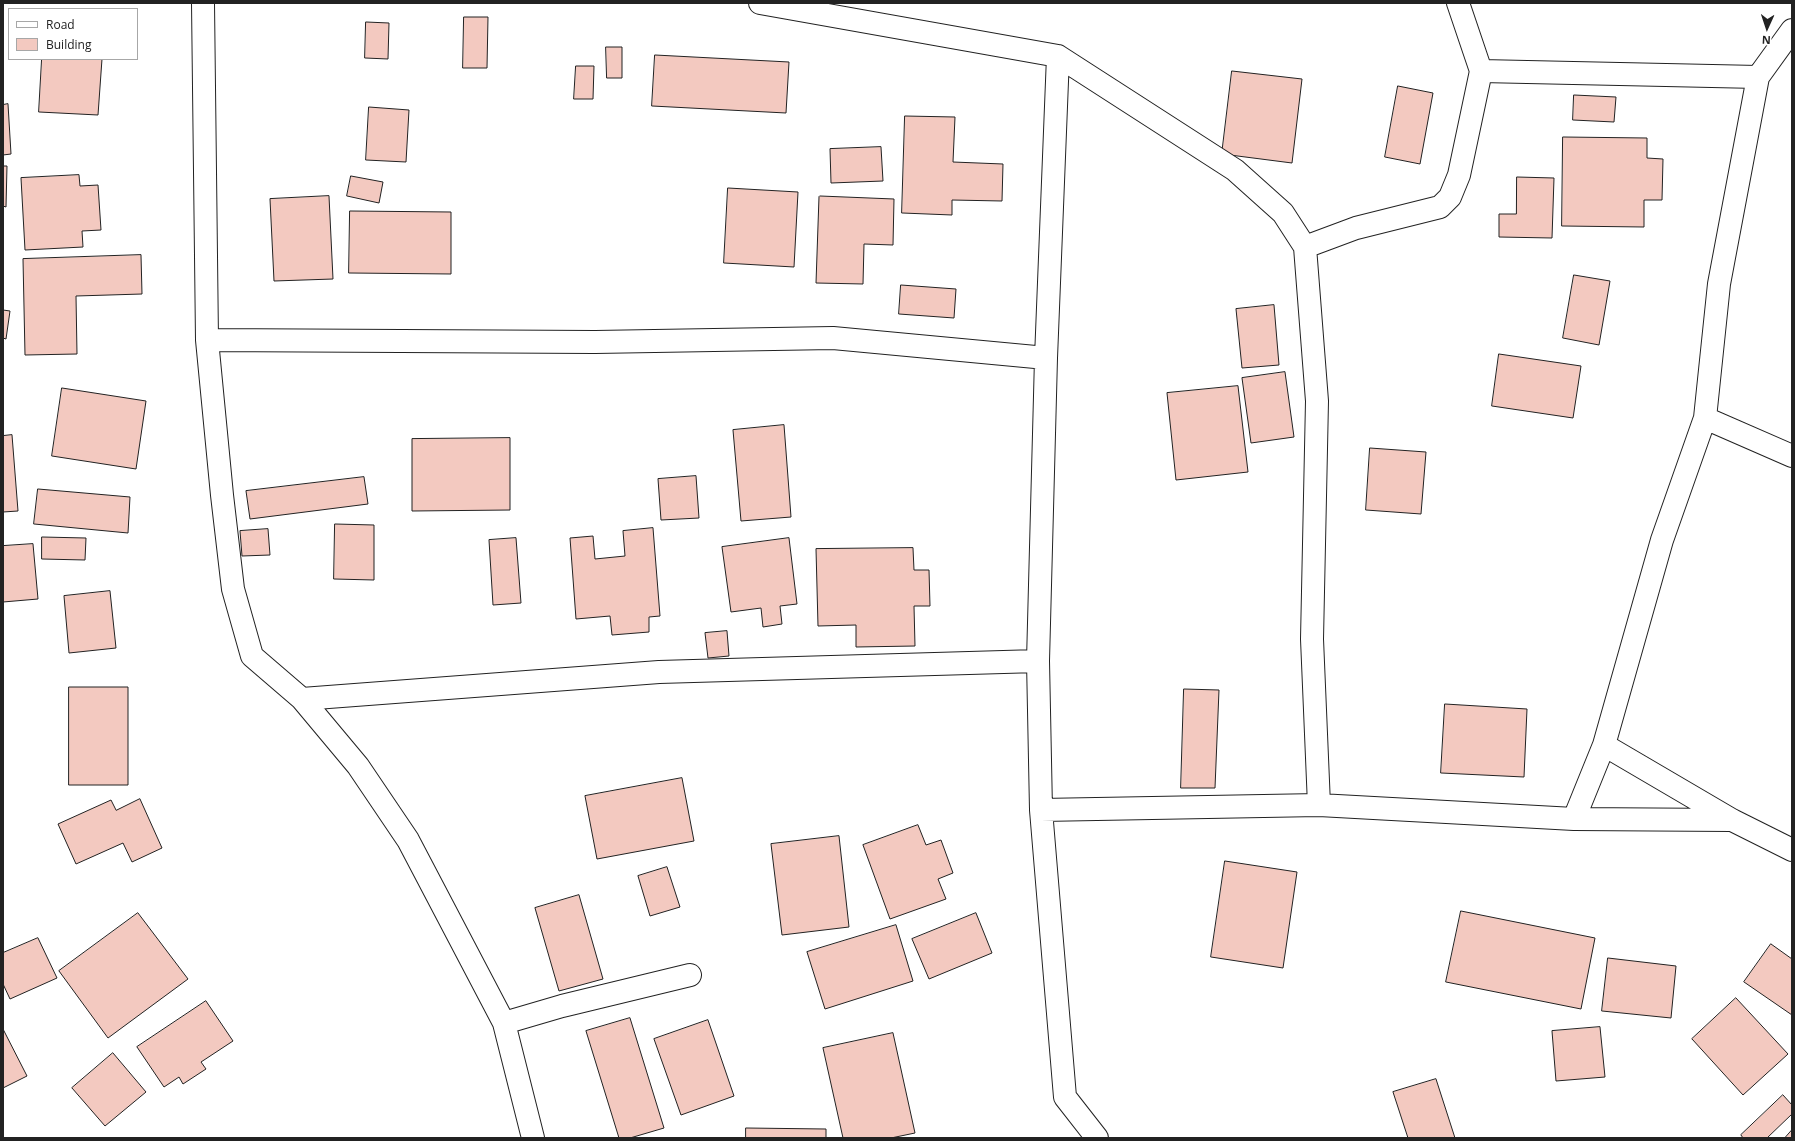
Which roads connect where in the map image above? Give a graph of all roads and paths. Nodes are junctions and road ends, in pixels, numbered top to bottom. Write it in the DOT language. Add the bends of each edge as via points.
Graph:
graph roads {
  1 [pos="203,3"];
  2 [pos="760,3"];
  3 [pos="1458,3"];
  4 [pos="1792,30"];
  5 [pos="1058,56"];
  6 [pos="1481,71"];
  7 [pos="1758,77"];
  8 [pos="1305,246"];
  9 [pos="207,340"];
  10 [pos="1046,358"];
  11 [pos="1705,418"];
  12 [pos="1792,456"];
  13 [pos="1038,661"];
  14 [pos="302,699"];
  15 [pos="1604,745"];
  16 [pos="1319,805"];
  17 [pos="1041,810"];
  18 [pos="1574,819"];
  19 [pos="1732,820"];
  20 [pos="1792,850"];
  21 [pos="690,975"];
  22 [pos="504,1023"];
  23 [pos="533,1138"];
  24 [pos="1097,1138"];
  1 -- 9 [label="street"];
  2 -- 5 [label="street"];
  3 -- 6 [label="street"];
  4 -- 7 [label="street"];
  5 -- 8 [label="street" via="1235,170 1283,213"];
  5 -- 10 [label="street"];
  6 -- 7 [label="street"];
  6 -- 8 [label="street" via="1459,175 1450,197 1440,207 1356,228"];
  7 -- 11 [label="street" via="1719,284"];
  8 -- 16 [label="street" via="1317,401 1312,639"];
  9 -- 10 [label="street" via="595,342 833,338"];
  9 -- 14 [label="street" via="233,589 252,656"];
  10 -- 13 [label="street"];
  11 -- 12 [label="street"];
  11 -- 15 [label="street" via="1662,540"];
  13 -- 14 [label="street" via="659,672"];
  13 -- 17 [label="street"];
  14 -- 22 [label="street" via="358,766 408,840"];
  15 -- 18 [label="street"];
  15 -- 19 [label="street"];
  16 -- 17 [label="street"];
  16 -- 18 [label="street"];
  17 -- 24 [label="street" via="1065,1097"];
  18 -- 19 [label="street"];
  19 -- 20 [label="street"];
  21 -- 22 [label="street"];
  22 -- 23 [label="street"];
}
